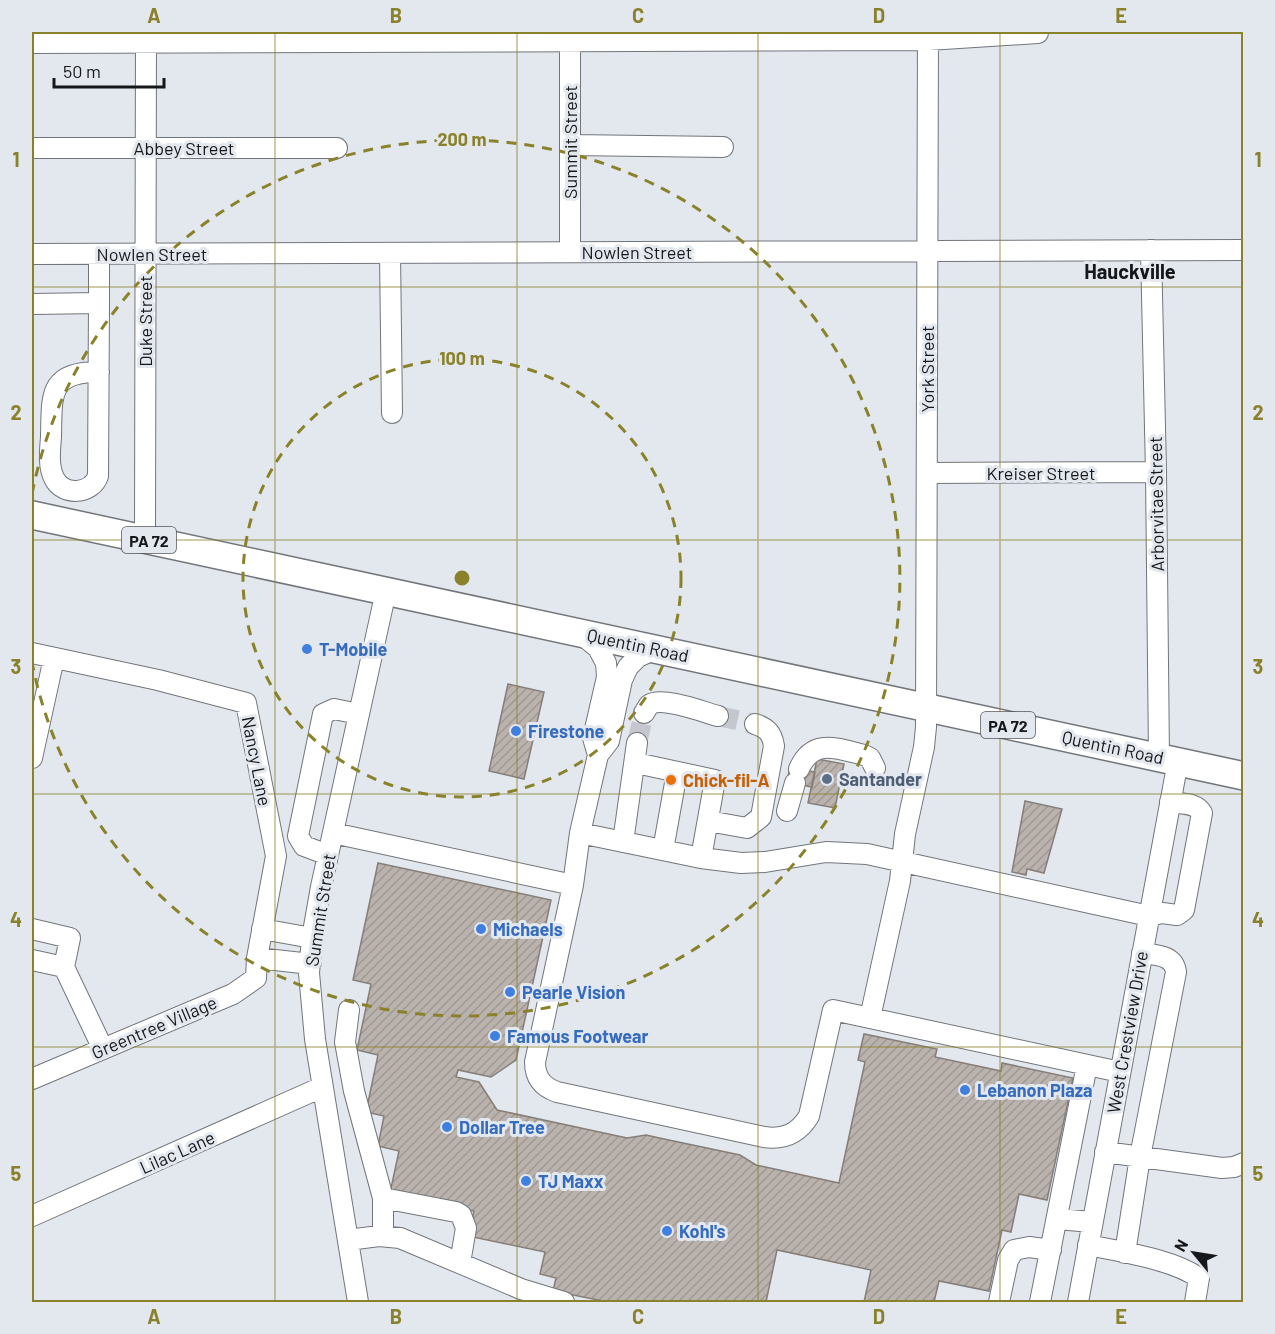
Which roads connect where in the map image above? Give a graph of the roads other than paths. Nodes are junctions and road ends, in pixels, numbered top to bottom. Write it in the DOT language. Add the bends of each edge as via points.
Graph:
graph roads {
  1 [pos="1038,33"];
  2 [pos="570,36"];
  3 [pos="928,36"];
  4 [pos="146,37"];
  5 [pos="32,43"];
  6 [pos="570,145"];
  7 [pos="723,147"];
  8 [pos="32,148"];
  9 [pos="146,148"];
  10 [pos="337,148"];
  11 [pos="1151,250"];
  12 [pos="1244,250"];
  13 [pos="927,251"];
  14 [pos="570,252"];
  15 [pos="390,253"];
  16 [pos="32,254"];
  17 [pos="99,254"];
  18 [pos="145,254"];
  19 [pos="99,303"];
  20 [pos="32,304"];
  21 [pos="99,372"];
  22 [pos="392,413"];
  23 [pos="1156,472"];
  24 [pos="927,473"];
  25 [pos="32,514"];
  26 [pos="145,539"];
  27 [pos="386,591"];
  28 [pos="577,632"];
  29 [pos="656,649"];
  30 [pos="32,653"];
  31 [pos="54,658"];
  32 [pos="926,707"];
  33 [pos="644,713"];
  34 [pos="359,714"];
  35 [pos="718,716"];
  36 [pos="754,724"];
  37 [pos="637,743"];
  38 [pos="598,755"];
  39 [pos="32,758"];
  40 [pos="1168,759"];
  41 [pos="636,763"];
  42 [pos="875,768"];
  43 [pos="677,772"];
  44 [pos="1244,776"];
  45 [pos="1170,802"];
  46 [pos="787,811"];
  47 [pos="708,821"];
  48 [pos="333,833"];
  49 [pos="580,833"];
  50 [pos="623,842"];
  51 [pos="663,850"];
  52 [pos="328,855"];
  53 [pos="701,858"];
  54 [pos="902,861"];
  55 [pos="573,885"];
  56 [pos="1149,916"];
  57 [pos="32,929"];
  58 [pos="262,929"];
  59 [pos="312,938"];
  60 [pos="1142,952"];
  61 [pos="257,958"];
  62 [pos="32,960"];
  63 [pos="311,962"];
  64 [pos="64,967"];
  65 [pos="349,1010"];
  66 [pos="870,1018"];
  67 [pos="103,1049"];
  68 [pos="1087,1065"];
  69 [pos="350,1068"];
  70 [pos="1120,1072"];
  71 [pos="32,1079"];
  72 [pos="321,1081"];
  73 [pos="1106,1152"];
  74 [pos="1140,1157"];
  75 [pos="1244,1163"];
  76 [pos="383,1198"];
  77 [pos="32,1216"];
  78 [pos="1057,1219"];
  79 [pos="1092,1222"];
  80 [pos="383,1236"];
  81 [pos="348,1240"];
  82 [pos="1088,1245"];
  83 [pos="1051,1250"];
  84 [pos="1125,1253"];
  85 [pos="460,1263"];
  86 [pos="358,1302"];
  87 [pos="564,1302"];
  88 [pos="999,1302"];
  89 [pos="1040,1302"];
  90 [pos="1078,1302"];
  91 [pos="1195,1302"];
  1 -- 3 [label="street"];
  2 -- 3 [label="street"];
  2 -- 4 [label="street"];
  2 -- 6 [label="street, Summit Street"];
  3 -- 13 [label="street, York Street"];
  4 -- 5 [label="street"];
  4 -- 9 [label="street, Duke Street"];
  6 -- 7 [label="street"];
  6 -- 14 [label="street, Summit Street"];
  8 -- 9 [label="street, Abbey Street"];
  9 -- 10 [label="street, Abbey Street"];
  9 -- 18 [label="street, Duke Street"];
  11 -- 12 [label="street, Nowlen Street"];
  11 -- 13 [label="street, Nowlen Street"];
  11 -- 23 [label="street, Arborvitae Street"];
  13 -- 14 [label="street, Nowlen Street"];
  13 -- 24 [label="street, York Street"];
  14 -- 15 [label="street, Nowlen Street"];
  15 -- 18 [label="street, Nowlen Street"];
  15 -- 22 [label="street"];
  16 -- 17 [label="street, Nowlen Street"];
  17 -- 18 [label="street, Nowlen Street"];
  17 -- 19 [label="street"];
  18 -- 26 [label="street, Duke Street"];
  19 -- 20 [label="street"];
  19 -- 21 [label="street"];
  21 -- 21 [label="street" via="70,375 61,381 51,398 50,465 59,484 71,490 90,488 98,476"];
  23 -- 24 [label="street, Kreiser Street"];
  23 -- 40 [label="street, Arborvitae Street"];
  24 -- 32 [label="street, York Street"];
  25 -- 26 [label="highway, Quentin Road / PA 72"];
  26 -- 27 [label="highway, Quentin Road / PA 72"];
  27 -- 28 [label="highway, Quentin Road / PA 72"];
  27 -- 34 [label="street, Summit Street"];
  28 -- 29 [label="highway, Quentin Road / PA 72"];
  28 -- 38 [label="street" via="598,648 606,663 593,738"];
  29 -- 32 [label="highway, Quentin Road / PA 72"];
  29 -- 38 [label="street" via="638,657 628,668 609,741"];
  30 -- 31 [label="street, Nancy Lane"];
  31 -- 39 [label="street"];
  31 -- 58 [label="street, Nancy Lane" via="246,703 276,856"];
  32 -- 40 [label="highway, Quentin Road / PA 72"];
  32 -- 54 [label="street, York Street" via="924,747"];
  33 -- 35 [label="street" via="648,705 657,702"];
  34 -- 48 [label="street, Summit Street"];
  34 -- 52 [label="street" via="334,709 323,714 298,836 304,846"];
  36 -- 47 [label="street" via="773,736 774,746 761,818 747,828"];
  37 -- 41 [label="street"];
  38 -- 49 [label="street"];
  40 -- 44 [label="highway, Quentin Road / PA 72"];
  40 -- 45 [label="street, West Crestview Drive"];
  41 -- 43 [label="street"];
  41 -- 50 [label="street"];
  42 -- 46 [label="street" via="864,755 822,747 807,756"];
  43 -- 47 [label="street" via="715,780"];
  43 -- 51 [label="street"];
  45 -- 56 [label="street, West Crestview Drive"];
  45 -- 56 [label="street" via="1200,808 1202,816 1184,910 1177,915"];
  47 -- 53 [label="street"];
  48 -- 52 [label="street, Summit Street"];
  48 -- 55 [label="street"];
  49 -- 50 [label="street"];
  49 -- 55 [label="street"];
  50 -- 51 [label="street"];
  51 -- 53 [label="street"];
  52 -- 59 [label="street, Summit Street"];
  53 -- 54 [label="street" via="753,863 841,851"];
  54 -- 56 [label="street"];
  54 -- 66 [label="street, York Street"];
  55 -- 66 [label="street" via="535,1062 539,1080 550,1089 780,1138 795,1132 809,1116 833,1010"];
  56 -- 60 [label="street, West Crestview Drive"];
  57 -- 64 [label="street" via="70,938"];
  58 -- 59 [label="street"];
  58 -- 61 [label="street, Greentree Village"];
  59 -- 63 [label="street, Summit Street"];
  60 -- 70 [label="street, West Crestview Drive"];
  60 -- 74 [label="street" via="1171,960 1176,972"];
  61 -- 63 [label="street"];
  61 -- 67 [label="street, Greentree Village" via="256,978 233,994"];
  62 -- 64 [label="street"];
  63 -- 72 [label="street, Summit Street" via="310,994"];
  64 -- 67 [label="street"];
  65 -- 69 [label="street" via="345,1042"];
  66 -- 68 [label="street"];
  67 -- 71 [label="street, Greentree Village"];
  68 -- 70 [label="street"];
  68 -- 78 [label="street"];
  69 -- 72 [label="street, Lilac Lane"];
  69 -- 76 [label="street"];
  70 -- 73 [label="street, West Crestview Drive"];
  72 -- 77 [label="street, Lilac Lane"];
  72 -- 81 [label="street, Summit Street"];
  73 -- 74 [label="street"];
  73 -- 79 [label="street, West Crestview Drive"];
  74 -- 75 [label="street" via="1222,1168"];
  74 -- 84 [label="street"];
  76 -- 80 [label="street"];
  76 -- 85 [label="street" via="461,1215 465,1228"];
  78 -- 79 [label="street"];
  78 -- 83 [label="street"];
  79 -- 82 [label="street, West Crestview Drive"];
  80 -- 81 [label="street"];
  80 -- 85 [label="street" via="410,1241"];
  81 -- 86 [label="street, Summit Street"];
  82 -- 84 [label="street"];
  82 -- 90 [label="street, West Crestview Drive"];
  83 -- 88 [label="street" via="1014,1250"];
  83 -- 89 [label="street"];
  84 -- 91 [label="street" via="1192,1273 1199,1278"];
  85 -- 87 [label="street" via="539,1296"];
}
